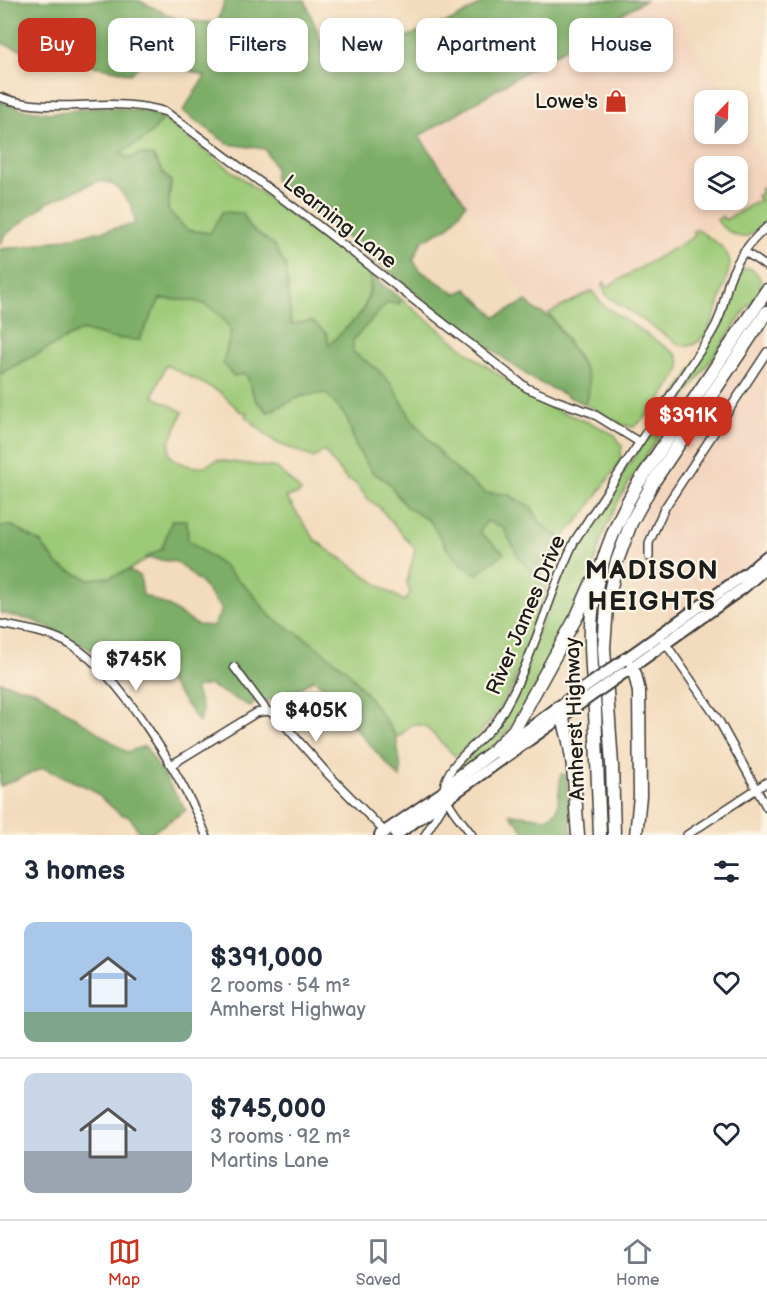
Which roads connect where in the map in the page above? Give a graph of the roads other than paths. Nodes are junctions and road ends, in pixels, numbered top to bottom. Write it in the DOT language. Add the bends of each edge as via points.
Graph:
graph roads {
  1 [pos="0,97"];
  2 [pos="767,227"];
  3 [pos="744,251"];
  4 [pos="767,267"];
  5 [pos="767,290"];
  6 [pos="767,312"];
  7 [pos="767,352"];
  8 [pos="639,442"];
  9 [pos="607,548"];
  10 [pos="767,556"];
  11 [pos="649,557"];
  12 [pos="766,568"];
  13 [pos="0,624"];
  14 [pos="663,639"];
  15 [pos="627,666"];
  16 [pos="234,667"];
  17 [pos="267,711"];
  18 [pos="560,712"];
  19 [pos="171,765"];
  20 [pos="767,782"];
  21 [pos="756,788"];
  22 [pos="445,795"];
  23 [pos="767,807"];
  24 [pos="382,833"];
  25 [pos="206,835"];
  26 [pos="396,835"];
  27 [pos="425,835"];
  28 [pos="472,835"];
  29 [pos="578,835"];
  30 [pos="600,835"];
  31 [pos="614,835"];
  32 [pos="636,835"];
  33 [pos="687,835"];
  1 -- 8 [label="street, Learning Lane" via="43,106 136,104 166,112 527,388 592,413"];
  2 -- 3 [label="street, River James Drive"];
  3 -- 4 [label="street"];
  3 -- 8 [label="street, River James Drive" via="729,282 718,323"];
  5 -- 9 [label="highway, Amherst Highway" via="637,485"];
  6 -- 31 [label="highway, Amherst Highway" via="642,502 616,564 604,648"];
  7 -- 11 [label="street" via="664,509 649,543"];
  8 -- 22 [label="street, River James Drive" via="575,540 507,704 490,730 450,769"];
  9 -- 22 [label="highway" via="578,614 514,730 454,781"];
  9 -- 30 [label="highway, Amherst Highway" via="591,622"];
  10 -- 14 [label="main road"];
  12 -- 14 [label="main road" via="743,588"];
  13 -- 19 [label="street" via="48,634 84,654 121,692"];
  14 -- 15 [label="main road"];
  14 -- 21 [label="street" via="719,721"];
  15 -- 18 [label="main road, bridge" via="574,708"];
  15 -- 18 [label="main road, bridge" via="573,696"];
  15 -- 32 [label="highway" via="635,674 639,692 641,750"];
  16 -- 17 [label="street"];
  17 -- 19 [label="street" via="256,713"];
  17 -- 24 [label="street" via="275,714"];
  18 -- 22 [label="main road"];
  18 -- 29 [label="highway" via="570,751"];
  19 -- 25 [label="street"];
  20 -- 21 [label="street"];
  21 -- 23 [label="street"];
  21 -- 33 [label="street"];
  22 -- 24 [label="main road"];
  22 -- 26 [label="main road"];
  22 -- 27 [label="street, River James Drive"];
  22 -- 28 [label="street"];
}
